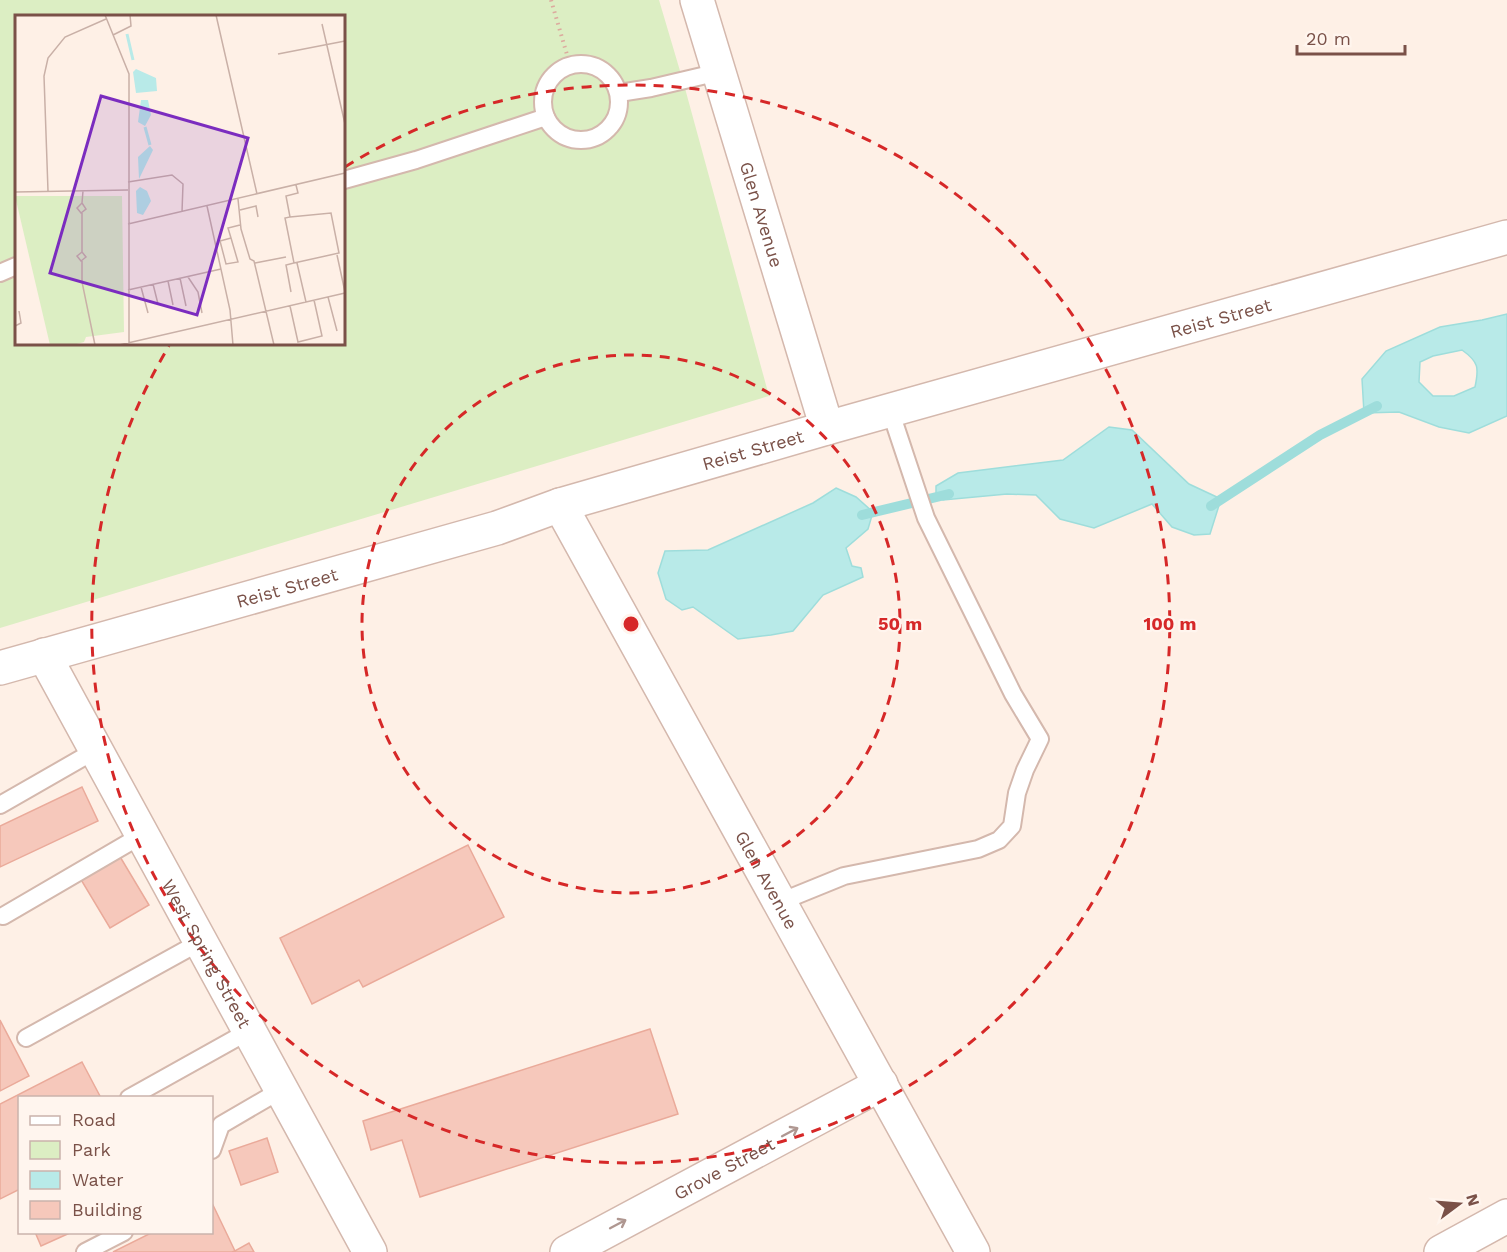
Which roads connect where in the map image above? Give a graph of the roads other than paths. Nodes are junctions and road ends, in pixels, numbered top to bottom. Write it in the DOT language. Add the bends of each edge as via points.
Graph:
graph roads {
  1 [pos="697,0"];
  2 [pos="719,72"];
  3 [pos="619,93"];
  4 [pos="546,117"];
  5 [pos="345,180"];
  6 [pos="1507,237"];
  7 [pos="15,266"];
  8 [pos="0,273"];
  9 [pos="890,410"];
  10 [pos="826,428"];
  11 [pos="560,505"];
  12 [pos="44,655"];
  13 [pos="0,668"];
  14 [pos="96,750"];
  15 [pos="0,805"];
  16 [pos="142,835"];
  17 [pos="780,902"];
  18 [pos="3,916"];
  19 [pos="200,942"];
  20 [pos="249,1031"];
  21 [pos="26,1038"];
  22 [pos="880,1084"];
  23 [pos="281,1090"];
  24 [pos="133,1096"];
  25 [pos="213,1147"];
  26 [pos="1507,1216"];
  27 [pos="122,1234"];
  28 [pos="85,1252"];
  29 [pos="370,1252"];
  30 [pos="567,1252"];
  31 [pos="974,1252"];
  32 [pos="1442,1252"];
  1 -- 2 [label="street, Glen Avenue"];
  2 -- 3 [label="lane"];
  2 -- 10 [label="street, Glen Avenue"];
  3 -- 4 [label="lane" via="620,108 615,122 603,135 586,141 558,134"];
  3 -- 4 [label="lane" via="614,81 601,69 586,64 570,65 547,84 543,98"];
  4 -- 5 [label="lane"];
  6 -- 9 [label="street, Reist Street"];
  7 -- 8 [label="lane"];
  9 -- 10 [label="street, Reist Street"];
  9 -- 17 [label="lane" via="926,518 1013,694 1040,739 1017,793 1012,826 999,840 978,849 844,876"];
  10 -- 11 [label="street, Reist Street"];
  11 -- 12 [label="street, Reist Street" via="497,528"];
  11 -- 17 [label="street, Glen Avenue"];
  12 -- 13 [label="street, Reist Street"];
  12 -- 14 [label="street, West Spring Street"];
  14 -- 15 [label="lane"];
  14 -- 16 [label="street, West Spring Street"];
  16 -- 18 [label="lane"];
  16 -- 19 [label="street, West Spring Street"];
  17 -- 22 [label="street, Glen Avenue"];
  19 -- 20 [label="street, West Spring Street"];
  19 -- 21 [label="lane"];
  20 -- 23 [label="street, West Spring Street"];
  20 -- 24 [label="lane"];
  30 -- 22 [label="street, Grove Street, one-way"];
  22 -- 31 [label="street, Glen Avenue"];
  23 -- 25 [label="lane" via="221,1125"];
  23 -- 29 [label="street, West Spring Street"];
  26 -- 32 [label="street"];
  27 -- 28 [label="lane"];
}
